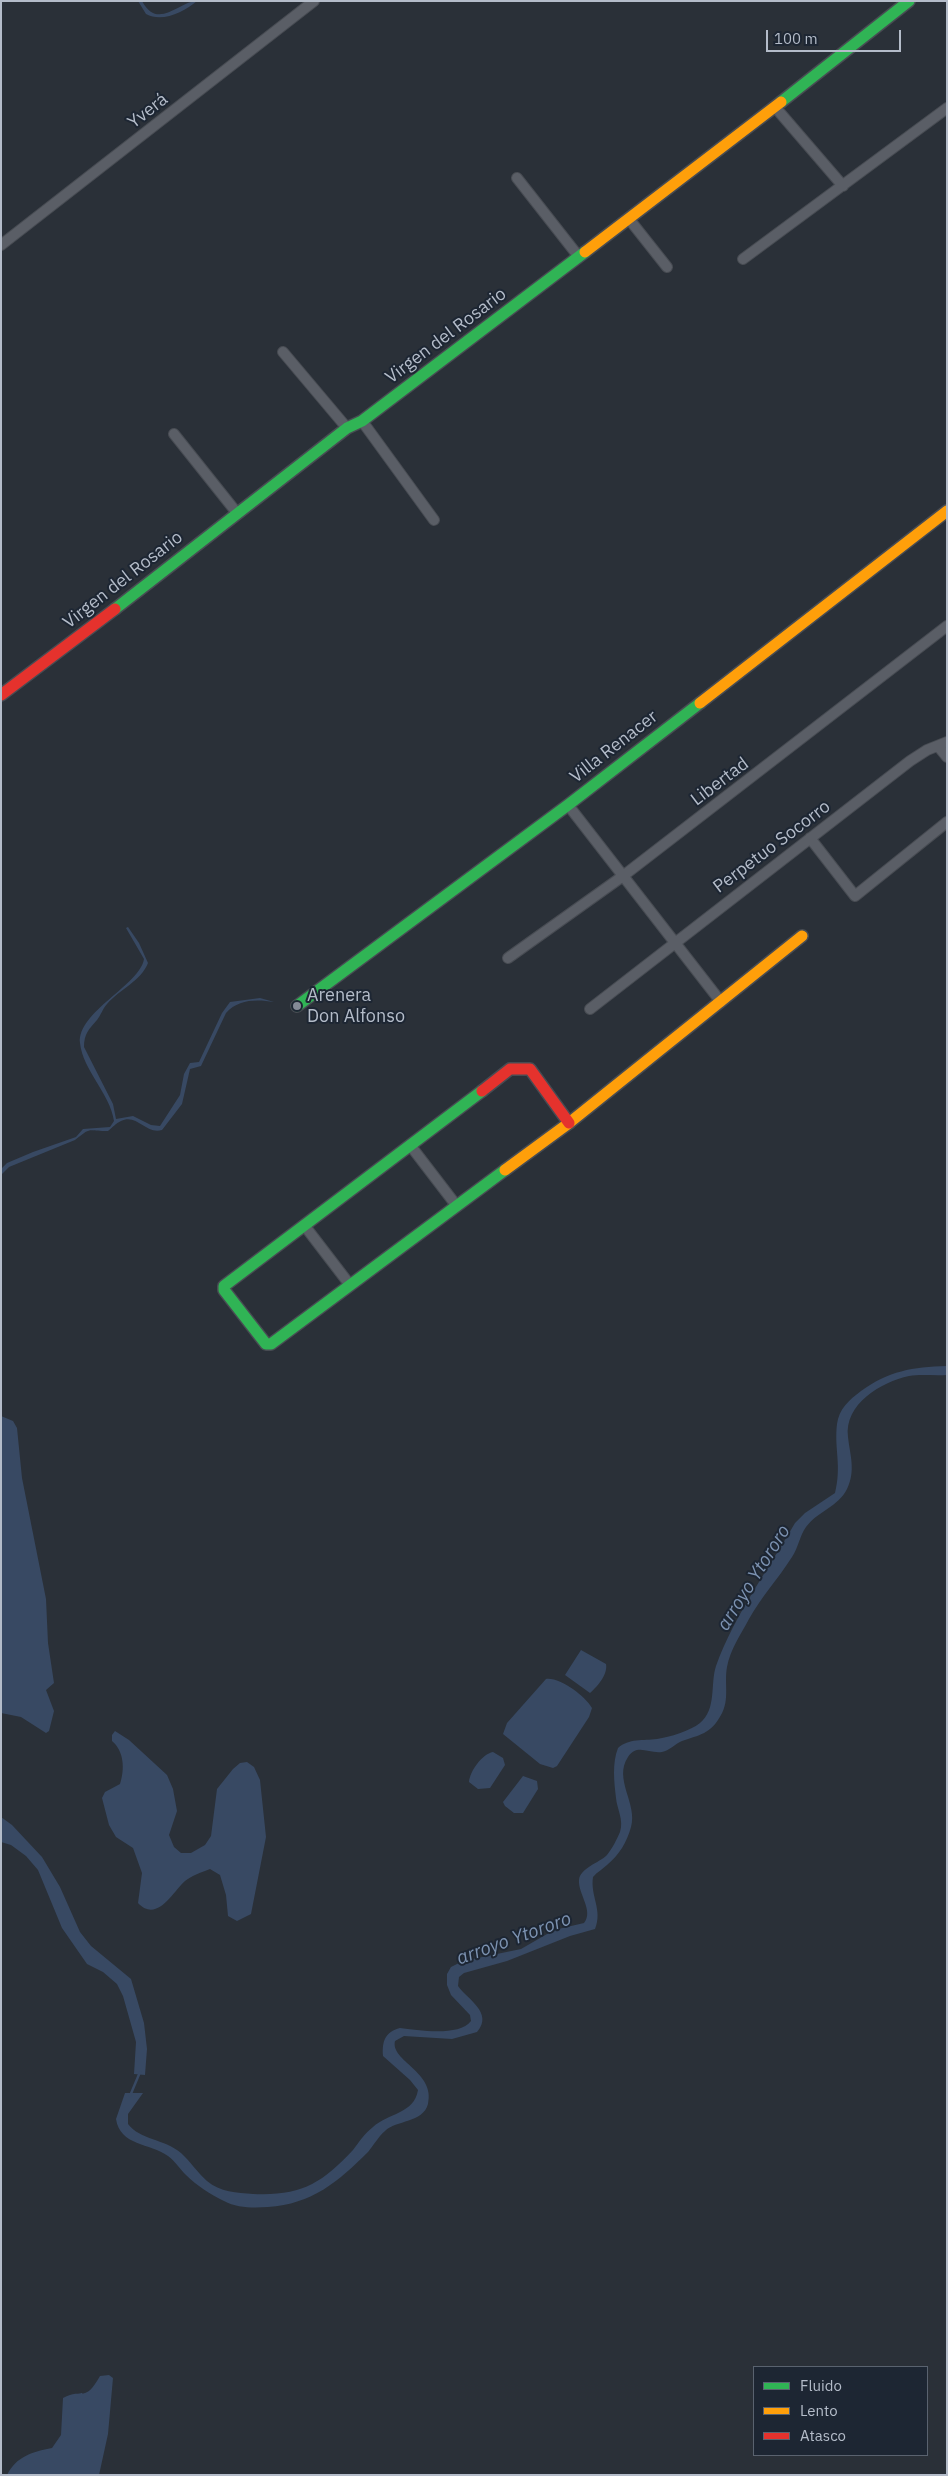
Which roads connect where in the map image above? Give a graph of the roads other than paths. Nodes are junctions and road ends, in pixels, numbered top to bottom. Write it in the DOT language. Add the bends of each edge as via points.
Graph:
graph roads {
  1 [pos="314,1"];
  2 [pos="909,1"];
  3 [pos="775,107"];
  4 [pos="947,108"];
  5 [pos="517,178"];
  6 [pos="843,186"];
  7 [pos="629,219"];
  8 [pos="1,245"];
  9 [pos="580,257"];
  10 [pos="743,258"];
  11 [pos="667,267"];
  12 [pos="283,352"];
  13 [pos="362,421"];
  14 [pos="348,428"];
  15 [pos="174,434"];
  16 [pos="947,511"];
  17 [pos="237,513"];
  18 [pos="434,520"];
  19 [pos="947,626"];
  20 [pos="1,695"];
  21 [pos="943,744"];
  22 [pos="947,757"];
  23 [pos="568,805"];
  24 [pos="947,822"];
  25 [pos="810,838"];
  26 [pos="623,876"];
  27 [pos="802,936"];
  28 [pos="674,942"];
  29 [pos="508,958"];
  30 [pos="721,1002"];
  31 [pos="297,1006"];
  32 [pos="590,1009"];
  33 [pos="569,1123"];
  34 [pos="410,1145"];
  35 [pos="456,1205"];
  36 [pos="304,1225"];
  37 [pos="350,1285"];
  1 -- 8 [label="street, Yverá"];
  2 -- 3 [label="street, Virgen del Rosario"];
  3 -- 6 [label="street"];
  3 -- 7 [label="street, Virgen del Rosario"];
  4 -- 6 [label="street"];
  5 -- 9 [label="street"];
  6 -- 10 [label="street"];
  7 -- 9 [label="street, Virgen del Rosario"];
  7 -- 11 [label="street"];
  9 -- 13 [label="street, Virgen del Rosario"];
  12 -- 14 [label="street"];
  13 -- 14 [label="street, Virgen del Rosario"];
  13 -- 18 [label="street"];
  14 -- 17 [label="street, Virgen del Rosario"];
  15 -- 17 [label="street"];
  16 -- 23 [label="street, Villa Renacer"];
  17 -- 20 [label="street, Virgen del Rosario"];
  19 -- 26 [label="street, Libertad"];
  21 -- 22 [label="street"];
  21 -- 25 [label="street, Perpetuo Socorro" via="910,761"];
  23 -- 26 [label="street"];
  23 -- 31 [label="street, Villa Renacer"];
  24 -- 25 [label="street" via="854,896"];
  25 -- 28 [label="street, Perpetuo Socorro"];
  26 -- 28 [label="street"];
  26 -- 29 [label="street, Libertad"];
  27 -- 30 [label="street"];
  28 -- 30 [label="street"];
  28 -- 32 [label="street, Perpetuo Socorro"];
  30 -- 33 [label="street"];
  33 -- 34 [label="street" via="530,1068 516,1066 502,1073"];
  33 -- 35 [label="street"];
  34 -- 35 [label="street"];
  34 -- 36 [label="street"];
  35 -- 37 [label="street"];
  36 -- 37 [label="street"];
  36 -- 37 [label="street" via="224,1286 224,1290 268,1344"];
}
